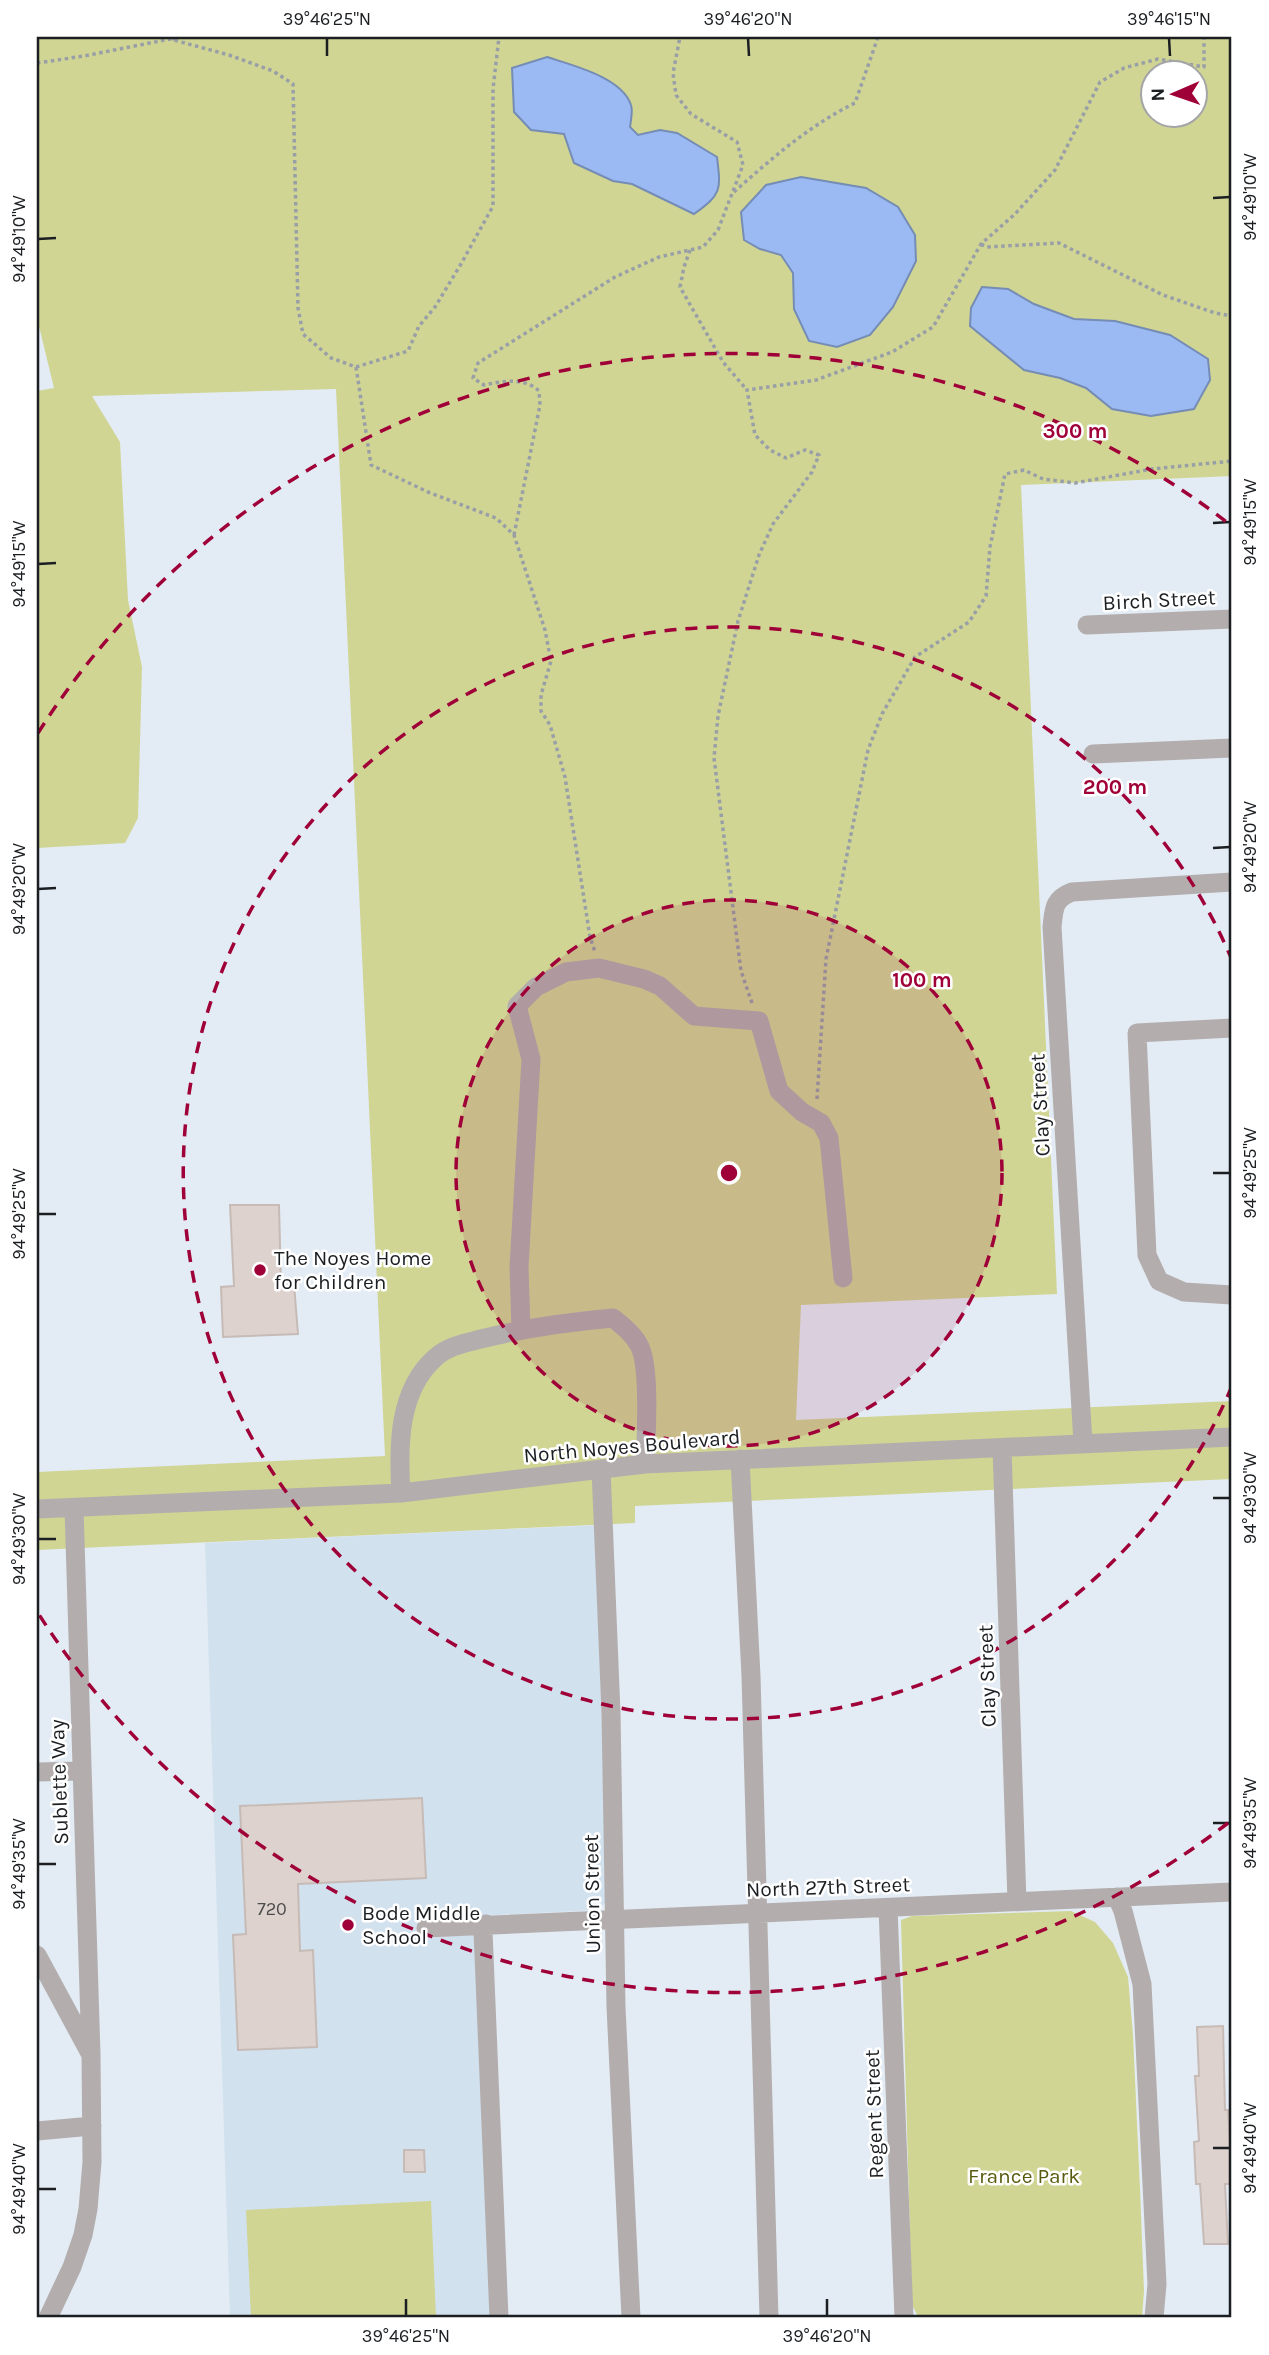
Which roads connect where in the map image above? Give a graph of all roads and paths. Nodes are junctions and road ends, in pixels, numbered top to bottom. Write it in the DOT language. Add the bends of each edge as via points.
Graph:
graph roads {
  1 [pos="181,37"];
  2 [pos="499,37"];
  3 [pos="680,37"];
  4 [pos="878,37"];
  5 [pos="1204,37"];
  6 [pos="170,39"];
  7 [pos="37,63"];
  8 [pos="733,193"];
  9 [pos="981,244"];
  10 [pos="691,250"];
  11 [pos="1232,316"];
  12 [pos="356,367"];
  13 [pos="747,390"];
  14 [pos="1232,461"];
  15 [pos="514,535"];
  16 [pos="1232,619"];
  17 [pos="1087,625"];
  18 [pos="1232,748"];
  19 [pos="1093,754"];
  20 [pos="1232,882"];
  21 [pos="599,968"];
  22 [pos="759,1021"];
  23 [pos="1232,1028"];
  24 [pos="814,1119"];
  25 [pos="843,1278"];
  26 [pos="1232,1295"];
  27 [pos="521,1329"];
  28 [pos="1232,1437"];
  29 [pos="1083,1443"];
  30 [pos="1002,1448"];
  31 [pos="740,1460"];
  32 [pos="645,1464"];
  33 [pos="601,1469"];
  34 [pos="401,1493"];
  35 [pos="74,1507"];
  36 [pos="37,1509"];
  37 [pos="81,1771"];
  38 [pos="37,1772"];
  39 [pos="1232,1892"];
  40 [pos="1117,1897"];
  41 [pos="1017,1902"];
  42 [pos="888,1908"];
  43 [pos="756,1913"];
  44 [pos="615,1919"];
  45 [pos="486,1924"];
  46 [pos="426,1928"];
  47 [pos="37,1955"];
  48 [pos="92,2055"];
  49 [pos="92,2126"];
  50 [pos="37,2130"];
  51 [pos="48,2318"];
  52 [pos="499,2318"];
  53 [pos="631,2318"];
  54 [pos="769,2318"];
  55 [pos="904,2318"];
  56 [pos="1154,2318"];
  1 -- 6 [label="path"];
  2 -- 12 [label="path" via="493,89 493,206 408,351"];
  3 -- 8 [label="path" via="673,73 676,96 691,114 737,142 743,165"];
  4 -- 8 [label="path" via="855,103 775,156"];
  5 -- 9 [label="path" via="1204,67 1158,60 1124,68 1100,82 1055,170 1016,214"];
  6 -- 7 [label="path"];
  6 -- 12 [label="path" via="273,71 293,84 297,297 303,334 331,358"];
  8 -- 10 [label="path" via="718,229 703,247"];
  9 -- 11 [label="path" via="1059,243 1163,295"];
  9 -- 13 [label="path" via="933,327 892,352 816,380"];
  10 -- 13 [label="path" via="680,287 723,362"];
  10 -- 15 [label="path" via="659,257 615,277 478,363 473,378 484,385 530,383 539,391"];
  12 -- 15 [label="path" via="371,465 496,518"];
  13 -- 22 [label="path" via="755,435 770,450 786,458 805,450 819,455 812,472 773,524 759,555 738,621 718,716 714,758 740,971"];
  14 -- 24 [label="path" via="1075,483 1043,479 1024,470 1005,474 990,547 986,596 969,622 915,657 882,714 868,750 826,959"];
  15 -- 21 [label="path" via="545,630 551,662 541,711 550,725 565,777"];
  16 -- 17 [label="street, Birch Street"];
  18 -- 19 [label="street"];
  20 -- 29 [label="street, Clay Street" via="1072,892 1054,905"];
  21 -- 22 [label="street" via="660,986 694,1016"];
  21 -- 27 [label="street" via="566,971 536,987 517,1006 531,1059 519,1267"];
  22 -- 24 [label="street" via="779,1091"];
  23 -- 26 [label="street" via="1137,1033 1147,1255 1159,1281 1184,1292"];
  24 -- 25 [label="street" via="830,1138"];
  27 -- 32 [label="street" via="613,1318 632,1334 641,1348 647,1397"];
  27 -- 34 [label="street" via="455,1346 437,1356 417,1380 405,1408 398,1460"];
  28 -- 29 [label="street, North Noyes Boulevard"];
  29 -- 30 [label="street, North Noyes Boulevard"];
  30 -- 31 [label="street, North Noyes Boulevard"];
  30 -- 41 [label="street, Clay Street"];
  31 -- 32 [label="street, North Noyes Boulevard"];
  31 -- 43 [label="street"];
  32 -- 33 [label="street, North Noyes Boulevard"];
  33 -- 34 [label="street, North Noyes Boulevard"];
  33 -- 44 [label="street, Union Street"];
  34 -- 35 [label="street, North Noyes Boulevard"];
  35 -- 36 [label="street, North Noyes Boulevard"];
  35 -- 37 [label="street, Sublette Way"];
  37 -- 38 [label="street"];
  37 -- 48 [label="street, Sublette Way"];
  39 -- 40 [label="street, North 27th Street"];
  40 -- 41 [label="street, North 27th Street"];
  40 -- 56 [label="street" via="1142,1984 1155,2223"];
  41 -- 42 [label="street, North 27th Street"];
  42 -- 43 [label="street, North 27th Street"];
  42 -- 55 [label="street, Regent Street"];
  43 -- 44 [label="street, North 27th Street"];
  43 -- 54 [label="street"];
  44 -- 45 [label="street, North 27th Street"];
  44 -- 53 [label="street, Union Street"];
  45 -- 46 [label="street, North 27th Street"];
  45 -- 52 [label="street" via="482,1931"];
  47 -- 48 [label="street"];
  48 -- 49 [label="street, Sublette Way"];
  49 -- 50 [label="street"];
  49 -- 51 [label="street, Sublette Way" via="83,2235"];
}
